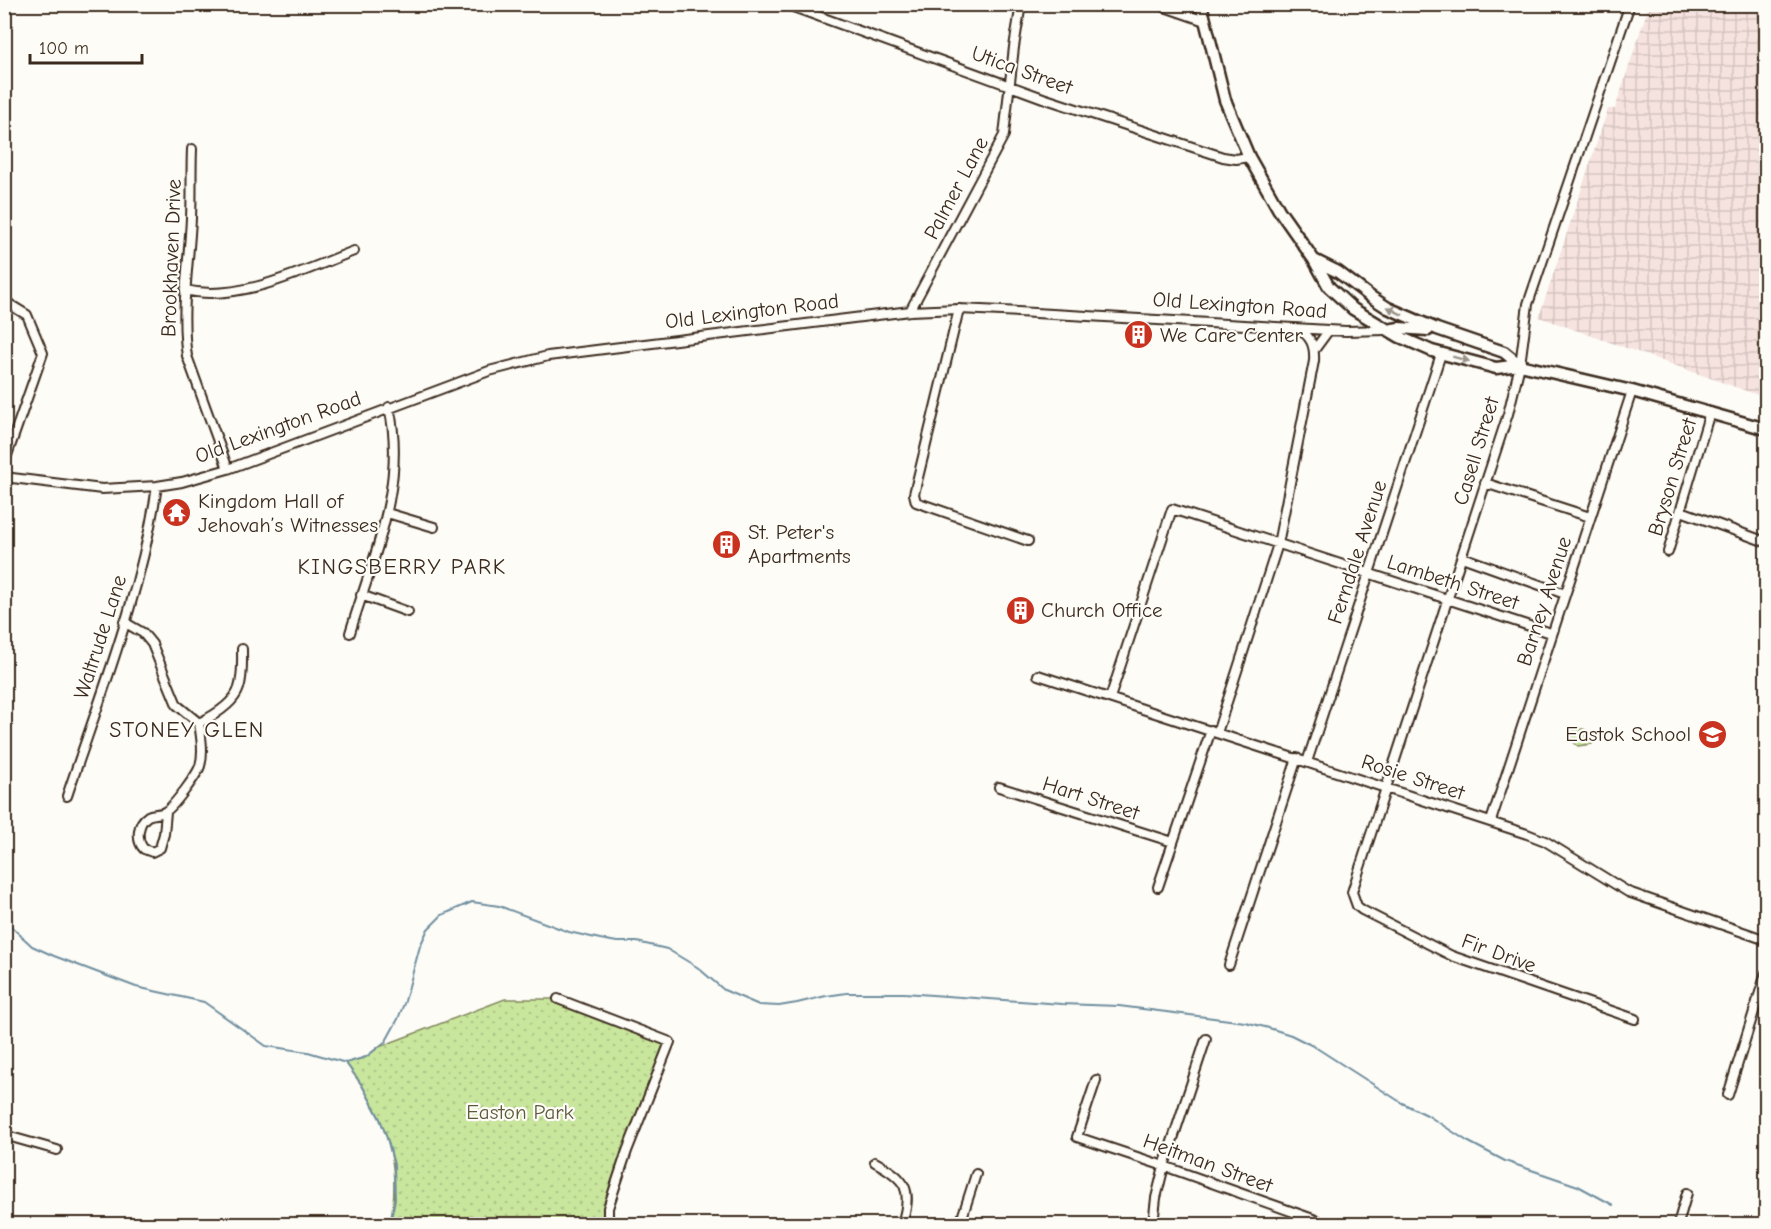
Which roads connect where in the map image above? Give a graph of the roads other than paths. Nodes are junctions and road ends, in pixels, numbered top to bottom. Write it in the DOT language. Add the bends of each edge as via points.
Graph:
graph roads {
  1 [pos="784,4"];
  2 [pos="1022,4"];
  3 [pos="1156,4"];
  4 [pos="1201,4"];
  5 [pos="1630,4"];
  6 [pos="1205,21"];
  7 [pos="1010,86"];
  8 [pos="192,149"];
  9 [pos="1249,157"];
  10 [pos="354,251"];
  11 [pos="1314,260"];
  12 [pos="185,290"];
  13 [pos="4,301"];
  14 [pos="959,309"];
  15 [pos="910,311"];
  16 [pos="1294,327"];
  17 [pos="1329,330"];
  18 [pos="1388,330"];
  19 [pos="1449,333"];
  20 [pos="1315,349"];
  21 [pos="1442,354"];
  22 [pos="1520,365"];
  23 [pos="1632,392"];
  24 [pos="389,407"];
  25 [pos="1710,412"];
  26 [pos="1767,429"];
  27 [pos="4,464"];
  28 [pos="228,469"];
  29 [pos="4,477"];
  30 [pos="1485,483"];
  31 [pos="157,486"];
  32 [pos="1681,511"];
  33 [pos="387,513"];
  34 [pos="1590,517"];
  35 [pos="434,527"];
  36 [pos="1028,541"];
  37 [pos="1767,542"];
  38 [pos="1278,544"];
  39 [pos="1668,552"];
  40 [pos="1462,557"];
  41 [pos="1369,573"];
  42 [pos="1565,594"];
  43 [pos="361,595"];
  44 [pos="1448,600"];
  45 [pos="408,612"];
  46 [pos="124,622"];
  47 [pos="350,633"];
  48 [pos="1551,633"];
  49 [pos="242,649"];
  50 [pos="1038,675"];
  51 [pos="1110,698"];
  52 [pos="199,723"];
  53 [pos="1214,732"];
  54 [pos="1297,758"];
  55 [pos="1307,762"];
  56 [pos="1385,786"];
  57 [pos="999,787"];
  58 [pos="67,796"];
  59 [pos="166,812"];
  60 [pos="1491,821"];
  61 [pos="1173,842"];
  62 [pos="1158,887"];
  63 [pos="1357,906"];
  64 [pos="1767,940"];
  65 [pos="1229,965"];
  66 [pos="1767,973"];
  67 [pos="558,999"];
  68 [pos="1635,1019"];
  69 [pos="1206,1039"];
  70 [pos="1096,1080"];
  71 [pos="1728,1095"];
  72 [pos="4,1135"];
  73 [pos="57,1150"];
  74 [pos="875,1162"];
  75 [pos="1164,1166"];
  76 [pos="976,1174"];
  77 [pos="1687,1193"];
  78 [pos="608,1224"];
  79 [pos="902,1224"];
  80 [pos="960,1224"];
  81 [pos="1154,1224"];
  82 [pos="1327,1224"];
  83 [pos="1678,1224"];
  1 -- 7 [label="street, Utica Street"];
  2 -- 7 [label="street, Palmer Lane"];
  3 -- 6 [label="street"];
  4 -- 6 [label="main road"];
  5 -- 22 [label="street, Casell Street" via="1528,304"];
  6 -- 9 [label="main road" via="1225,100"];
  7 -- 9 [label="street, Utica Street" via="1223,157"];
  7 -- 15 [label="street, Palmer Lane" via="999,148"];
  8 -- 12 [label="street, Brookhaven Drive"];
  9 -- 11 [label="main road"];
  10 -- 12 [label="street" via="251,287 205,294"];
  11 -- 18 [label="main road" via="1329,287 1342,300"];
  19 -- 11 [label="main road, one-way" via="1388,308"];
  12 -- 28 [label="street, Brookhaven Drive" via="187,357"];
  13 -- 27 [label="street" via="27,315 43,353"];
  14 -- 15 [label="street, Old Lexington Road"];
  14 -- 16 [label="street, Old Lexington Road"];
  14 -- 36 [label="street" via="914,494 916,502"];
  15 -- 24 [label="street, Old Lexington Road" via="548,356 489,371"];
  16 -- 17 [label="street, Old Lexington Road"];
  16 -- 20 [label="street" via="1303,332"];
  17 -- 18 [label="street, Old Lexington Road"];
  17 -- 20 [label="street"];
  18 -- 19 [label="main road" via="1421,328"];
  18 -- 21 [label="main road, Old Lexington Road"];
  19 -- 22 [label="main road, Old Lexington Road" via="1504,352"];
  20 -- 38 [label="street"];
  21 -- 22 [label="main road, Old Lexington Road, one-way" via="1496,368"];
  21 -- 41 [label="street, Ferndale Avenue"];
  22 -- 23 [label="main road, Old Lexington Road"];
  22 -- 30 [label="street, Casell Street"];
  23 -- 25 [label="main road, Old Lexington Road"];
  23 -- 34 [label="street, Barney Avenue"];
  24 -- 28 [label="street, Old Lexington Road"];
  24 -- 33 [label="street" via="395,429 395,455"];
  25 -- 26 [label="main road, Old Lexington Road"];
  25 -- 32 [label="street, Bryson Street"];
  28 -- 31 [label="street, Old Lexington Road"];
  29 -- 31 [label="street, Old Lexington Road" via="102,489"];
  30 -- 34 [label="street"];
  30 -- 40 [label="street, Casell Street"];
  31 -- 46 [label="street, Waltrude Lane" via="151,530"];
  32 -- 37 [label="street"];
  32 -- 39 [label="street, Bryson Street"];
  33 -- 35 [label="street"];
  33 -- 43 [label="street"];
  34 -- 42 [label="street, Barney Avenue"];
  38 -- 41 [label="street, Lambeth Street"];
  38 -- 51 [label="street, Lambeth Street" via="1172,509"];
  38 -- 53 [label="street"];
  40 -- 42 [label="street"];
  40 -- 44 [label="street, Casell Street"];
  41 -- 44 [label="street, Lambeth Street"];
  41 -- 55 [label="street, Ferndale Avenue"];
  42 -- 48 [label="street, Barney Avenue"];
  43 -- 45 [label="street"];
  43 -- 47 [label="street"];
  44 -- 48 [label="street, Lambeth Street"];
  44 -- 56 [label="street, Casell Street"];
  46 -- 52 [label="street" via="143,633 152,644 177,705"];
  46 -- 58 [label="street, Waltrude Lane"];
  48 -- 60 [label="street, Barney Avenue"];
  49 -- 52 [label="street" via="236,694"];
  50 -- 51 [label="street, Rosie Street"];
  51 -- 53 [label="street, Rosie Street"];
  52 -- 59 [label="street" via="200,765"];
  53 -- 54 [label="street, Rosie Street"];
  53 -- 61 [label="street"];
  54 -- 55 [label="street, Rosie Street"];
  54 -- 65 [label="street"];
  55 -- 56 [label="street, Rosie Street"];
  56 -- 60 [label="street, Rosie Street"];
  56 -- 63 [label="street, Casell Street" via="1352,892"];
  57 -- 61 [label="street, Hart Street"];
  59 -- 59 [label="street" via="143,822 138,840 144,849 152,852 160,848"];
  60 -- 64 [label="street, Rosie Street" via="1545,841 1628,892"];
  61 -- 62 [label="street"];
  63 -- 68 [label="street, Fir Drive" via="1452,956"];
  66 -- 71 [label="street"];
  67 -- 78 [label="street" via="670,1041 627,1151 608,1208"];
  69 -- 75 [label="street"];
  70 -- 75 [label="street, Heitman Street" via="1077,1137"];
  72 -- 73 [label="street"];
  74 -- 79 [label="street" via="906,1187 907,1208"];
  75 -- 81 [label="street"];
  75 -- 82 [label="street, Heitman Street"];
  76 -- 80 [label="street"];
  77 -- 83 [label="street"];
}
